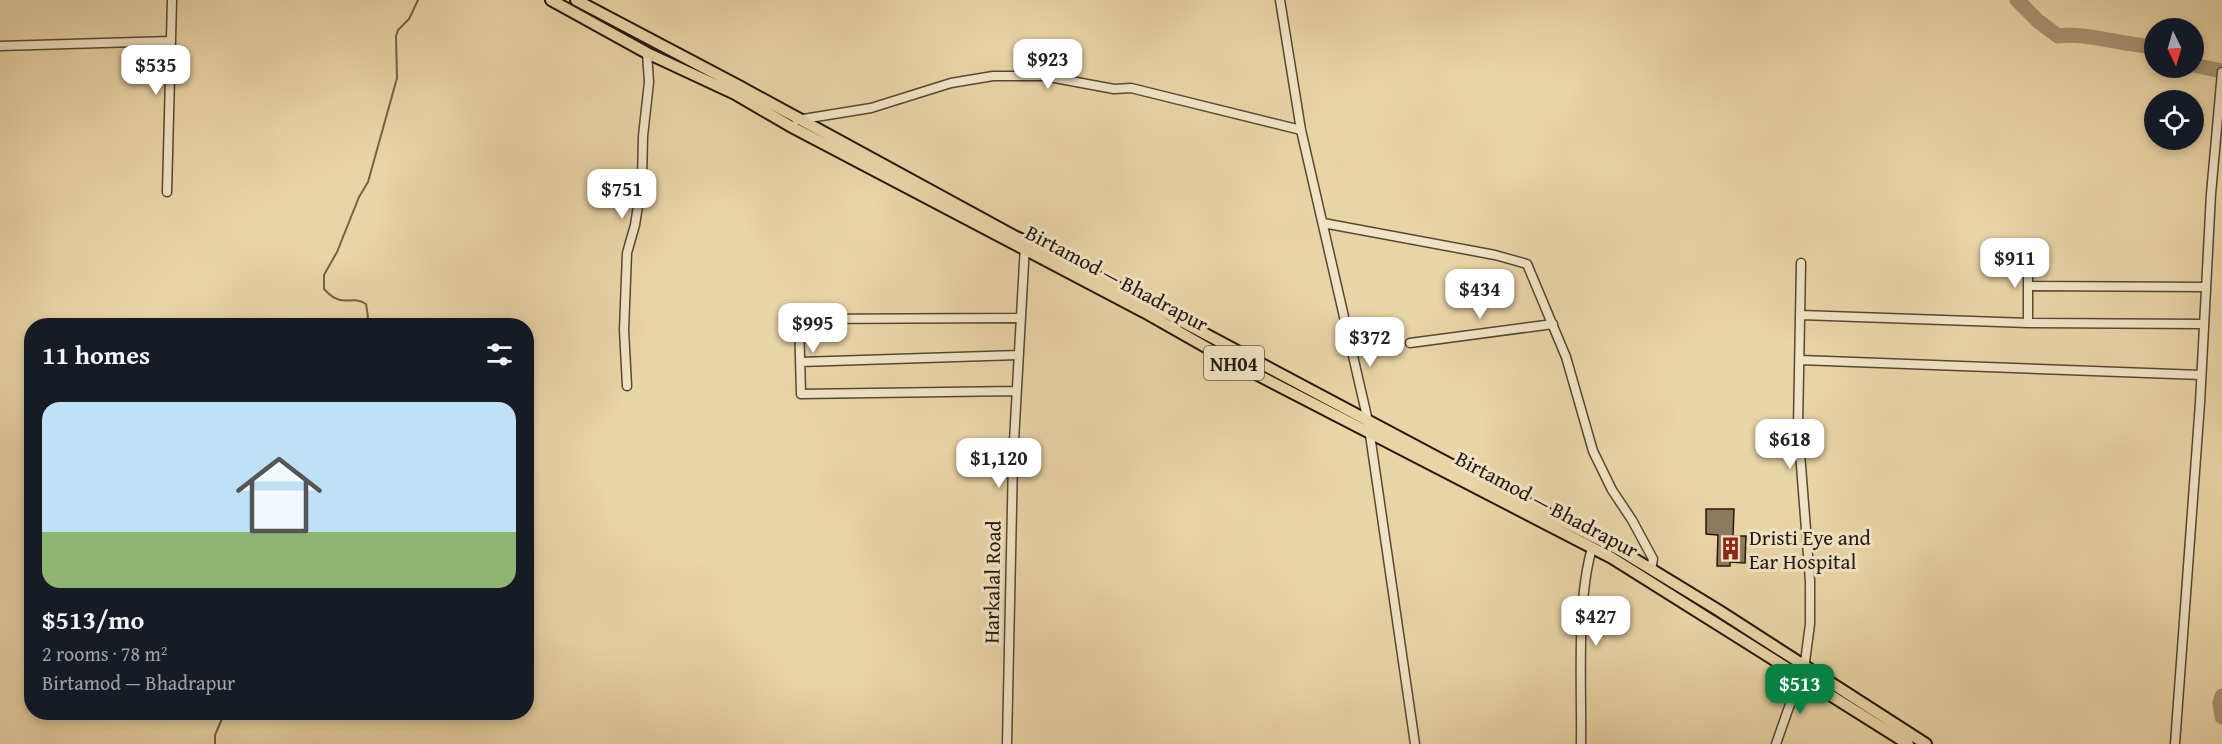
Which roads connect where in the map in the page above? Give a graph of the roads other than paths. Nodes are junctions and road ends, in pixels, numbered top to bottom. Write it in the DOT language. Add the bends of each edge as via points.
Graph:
graph roads {
  1 [pos="172,0"];
  2 [pos="551,0"];
  3 [pos="576,0"];
  4 [pos="1280,0"];
  5 [pos="171,41"];
  6 [pos="0,46"];
  7 [pos="647,53"];
  8 [pos="2222,72"];
  9 [pos="794,122"];
  10 [pos="1301,130"];
  11 [pos="167,192"];
  12 [pos="1323,223"];
  13 [pos="1025,245"];
  14 [pos="2028,255"];
  15 [pos="1801,263"];
  16 [pos="2028,286"];
  17 [pos="2205,287"];
  18 [pos="1801,315"];
  19 [pos="1020,318"];
  20 [pos="2028,322"];
  21 [pos="1553,324"];
  22 [pos="2203,324"];
  23 [pos="1410,343"];
  24 [pos="1018,355"];
  25 [pos="1800,360"];
  26 [pos="800,362"];
  27 [pos="2201,375"];
  28 [pos="627,386"];
  29 [pos="1016,391"];
  30 [pos="1369,426"];
  31 [pos="1592,548"];
  32 [pos="1651,570"];
  33 [pos="1667,586"];
  34 [pos="1804,665"];
  35 [pos="1803,677"];
  36 [pos="1007,744"];
  37 [pos="1415,744"];
  38 [pos="1581,744"];
  39 [pos="1776,744"];
  40 [pos="1908,744"];
  41 [pos="1926,744"];
  42 [pos="2175,744"];
  1 -- 5 [label="street"];
  2 -- 7 [label="main road, Birtamod — Bhadrapur / NH04"];
  3 -- 9 [label="main road, Birtamod — Bhadrapur / NH04"];
  4 -- 10 [label="street"];
  5 -- 6 [label="street"];
  5 -- 11 [label="street"];
  7 -- 9 [label="main road, Birtamod — Bhadrapur / NH04"];
  7 -- 28 [label="street" via="649,82 642,180 627,253"];
  8 -- 17 [label="street"];
  9 -- 10 [label="street" via="872,108 967,79 1012,75 1131,88"];
  9 -- 13 [label="main road, Birtamod — Bhadrapur / NH04"];
  10 -- 12 [label="street"];
  12 -- 21 [label="street" via="1522,262 1531,269"];
  12 -- 30 [label="street"];
  13 -- 19 [label="street, Harkalal Road"];
  13 -- 30 [label="main road, Birtamod — Bhadrapur / NH04" via="1147,308 1225,358"];
  14 -- 16 [label="street"];
  15 -- 18 [label="street"];
  16 -- 17 [label="street"];
  16 -- 20 [label="street"];
  17 -- 22 [label="street"];
  18 -- 20 [label="street"];
  18 -- 25 [label="street"];
  19 -- 24 [label="street, Harkalal Road"];
  19 -- 26 [label="street" via="799,320"];
  20 -- 22 [label="street"];
  21 -- 23 [label="street"];
  21 -- 32 [label="street" via="1593,451 1653,559"];
  22 -- 27 [label="street"];
  24 -- 26 [label="street"];
  24 -- 29 [label="street, Harkalal Road"];
  25 -- 27 [label="street"];
  25 -- 34 [label="street" via="1798,427 1810,581 1810,624"];
  26 -- 29 [label="street" via="801,394"];
  27 -- 42 [label="street"];
  29 -- 36 [label="street, Harkalal Road"];
  30 -- 31 [label="main road, Birtamod — Bhadrapur / NH04"];
  30 -- 32 [label="main road, Birtamod — Bhadrapur / NH04" via="1618,549"];
  30 -- 37 [label="street"];
  31 -- 33 [label="main road, Birtamod — Bhadrapur / NH04"];
  31 -- 38 [label="street" via="1583,607"];
  32 -- 33 [label="main road, Birtamod — Bhadrapur / NH04"];
  33 -- 34 [label="main road, Birtamod — Bhadrapur / NH04"];
  33 -- 35 [label="main road, Birtamod — Bhadrapur / NH04"];
  34 -- 35 [label="street"];
  34 -- 41 [label="main road, Birtamod — Bhadrapur / NH04"];
  35 -- 39 [label="street"];
  35 -- 40 [label="main road, Birtamod — Bhadrapur / NH04"];
}
